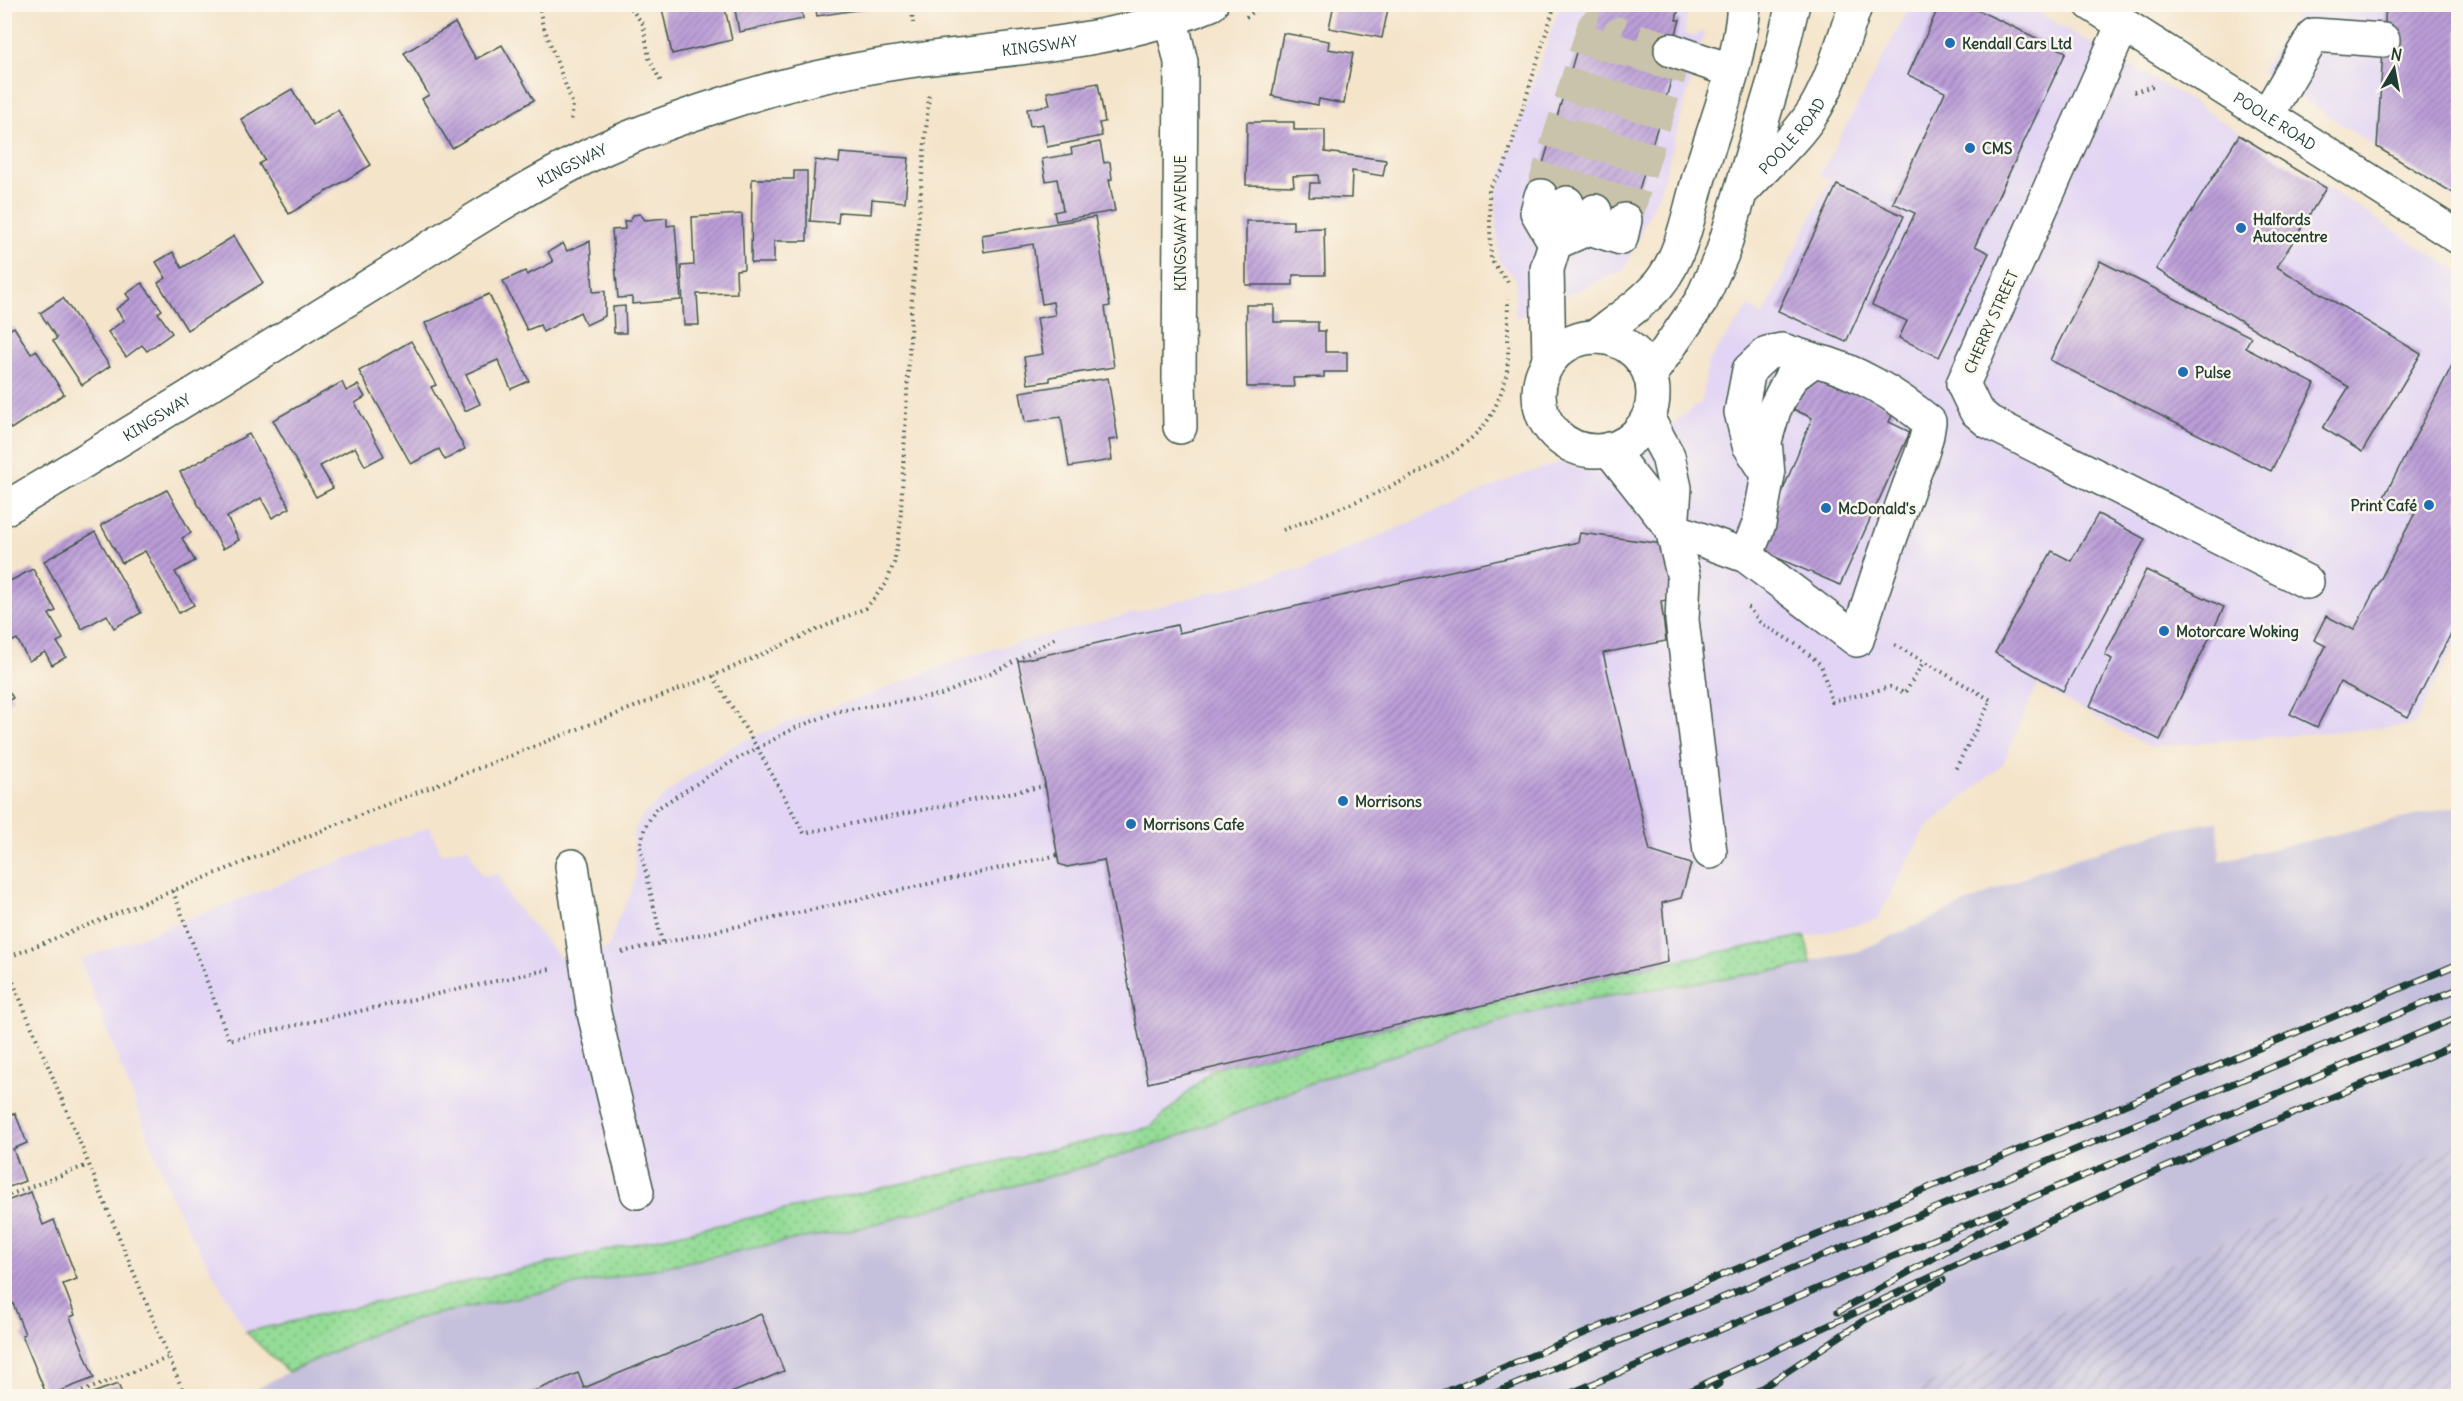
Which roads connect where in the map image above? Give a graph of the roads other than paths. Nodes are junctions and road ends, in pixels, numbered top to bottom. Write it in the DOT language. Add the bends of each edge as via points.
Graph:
graph roads {
  1 [pos="1211,4"];
  2 [pos="1744,4"];
  3 [pos="1793,4"];
  4 [pos="1856,4"];
  5 [pos="2091,4"];
  6 [pos="1172,20"];
  7 [pos="2123,24"];
  8 [pos="2383,40"];
  9 [pos="1674,56"];
  10 [pos="1732,71"];
  11 [pos="2266,115"];
  12 [pos="1741,192"];
  13 [pos="2458,237"];
  14 [pos="1555,243"];
  15 [pos="1595,337"];
  16 [pos="1549,361"];
  17 [pos="1650,375"];
  18 [pos="1648,419"];
  19 [pos="1180,427"];
  20 [pos="1609,449"];
  21 [pos="4,509"];
  22 [pos="1672,529"];
  23 [pos="1746,556"];
  24 [pos="2307,582"];
  25 [pos="1710,852"];
  26 [pos="572,866"];
  27 [pos="637,1192"];
  1 -- 6 [label="street, KINGSWAY"];
  2 -- 10 [label="street"];
  3 -- 12 [label="street"];
  4 -- 12 [label="street, POOLE ROAD" via="1815,110"];
  5 -- 7 [label="street, POOLE ROAD"];
  6 -- 19 [label="street, KINGSWAY AVENUE" via="1181,62"];
  6 -- 21 [label="street, KINGSWAY" via="1065,43 850,71 721,104 610,146 442,241"];
  7 -- 11 [label="street, POOLE ROAD"];
  7 -- 24 [label="street, CHERRY STREET" via="1963,384 1976,411 1989,422"];
  8 -- 11 [label="street" via="2314,35"];
  9 -- 10 [label="street"];
  10 -- 15 [label="street" via="1676,252 1660,283"];
  11 -- 13 [label="street, POOLE ROAD"];
  12 -- 17 [label="street" via="1722,254 1701,301"];
  14 -- 14 [label="street" via="1584,212 1537,212"];
  14 -- 16 [label="street" via="1547,269"];
  15 -- 16 [label="street" via="1569,344"];
  15 -- 17 [label="street" via="1622,344 1638,356"];
  16 -- 20 [label="street" via="1539,384 1539,404 1547,424 1575,447"];
  17 -- 18 [label="street" via="1653,394"];
  18 -- 20 [label="street" via="1628,442"];
  18 -- 22 [label="street" via="1668,456 1673,477"];
  20 -- 22 [label="street"];
  22 -- 23 [label="street"];
  22 -- 25 [label="street" via="1684,578 1682,620"];
  23 -- 23 [label="street" via="1759,524 1768,475 1765,441 1774,410 1791,377 1814,360 1839,366 1929,422 1926,446 1907,490 1859,633"];
  26 -- 27 [label="street" via="594,1013"];
}
